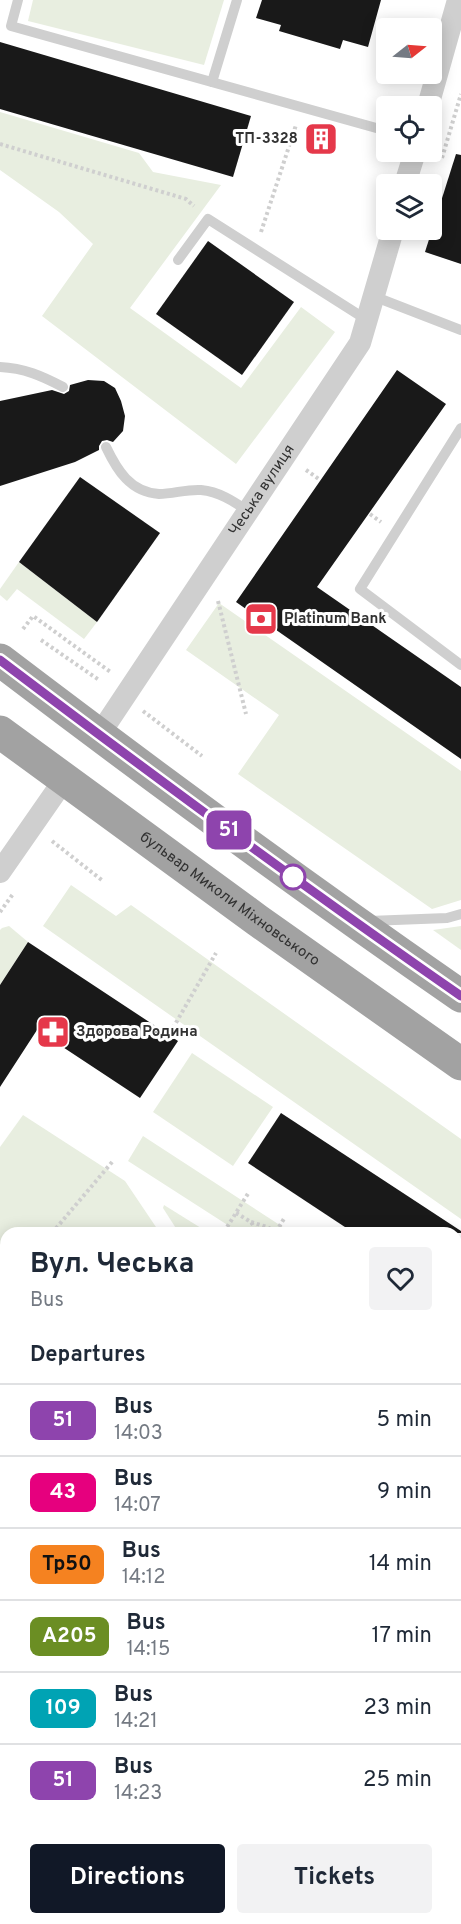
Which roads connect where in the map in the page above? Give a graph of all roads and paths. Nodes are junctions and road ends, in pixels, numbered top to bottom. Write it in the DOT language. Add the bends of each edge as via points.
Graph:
graph roads {
  1 [pos="18,0"];
  2 [pos="237,0"];
  3 [pos="458,0"];
  4 [pos="212,82"];
  5 [pos="461,94"];
  6 [pos="431,96"];
  7 [pos="302,107"];
  8 [pos="376,128"];
  9 [pos="0,144"];
  10 [pos="438,169"];
  11 [pos="186,200"];
  12 [pos="390,240"];
  13 [pos="255,249"];
  14 [pos="178,260"];
  15 [pos="373,296"];
  16 [pos="367,320"];
  17 [pos="461,330"];
  18 [pos="0,367"];
  19 [pos="63,387"];
  20 [pos="461,428"];
  21 [pos="106,447"];
  22 [pos="300,466"];
  23 [pos="320,480"];
  24 [pos="248,511"];
  25 [pos="210,569"];
  26 [pos="23,629"];
  27 [pos="41,640"];
  28 [pos="0,660"];
  29 [pos="461,665"];
  30 [pos="99,680"];
  31 [pos="131,687"];
  32 [pos="140,709"];
  33 [pos="246,714"];
  34 [pos="0,732"];
  35 [pos="99,735"];
  36 [pos="202,756"];
  37 [pos="64,780"];
  38 [pos="46,837"];
  39 [pos="0,872"];
  40 [pos="103,882"];
  41 [pos="461,914"];
  42 [pos="353,921"];
  43 [pos="216,953"];
  44 [pos="461,996"];
  45 [pos="173,1028"];
  46 [pos="461,1064"];
  47 [pos="113,1161"];
  48 [pos="249,1192"];
  49 [pos="236,1213"];
  50 [pos="285,1216"];
  51 [pos="251,1222"];
  52 [pos="57,1227"];
  53 [pos="227,1227"];
  54 [pos="254,1227"];
  55 [pos="267,1227"];
  56 [pos="280,1227"];
  1 -- 4 [label="lane" via="11,26"];
  2 -- 4 [label="lane"];
  3 -- 6 [label="street"];
  4 -- 7 [label="lane"];
  5 -- 10 [label="path"];
  7 -- 8 [label="lane"];
  7 -- 13 [label="path"];
  9 -- 11 [label="path"];
  12 -- 15 [label="street, Чеська вулиця"];
  13 -- 14 [label="lane" via="208,219"];
  13 -- 16 [label="lane"];
  15 -- 16 [label="street, Чеська вулиця"];
  15 -- 17 [label="lane"];
  16 -- 24 [label="street, Чеська вулиця" via="360,343"];
  18 -- 19 [label="lane" via="41,375"];
  20 -- 29 [label="lane" via="360,589"];
  21 -- 24 [label="lane" via="123,478 141,490 160,494 203,490 227,497"];
  22 -- 23 [label="path"];
  24 -- 25 [label="street, Чеська вулиця"];
  25 -- 31 [label="street, Чеська вулиця"];
  25 -- 33 [label="path"];
  26 -- 31 [label="path" via="33,616"];
  27 -- 30 [label="path"];
  28 -- 35 [label="highway"];
  31 -- 35 [label="street, Чеська вулиця"];
  32 -- 36 [label="path"];
  34 -- 37 [label="highway, бульвар Миколи Міхновського"];
  35 -- 42 [label="highway"];
  37 -- 39 [label="street"];
  37 -- 46 [label="highway, бульвар Миколи Міхновського"];
  38 -- 40 [label="path"];
  41 -- 42 [label="lane" via="447,918"];
  42 -- 44 [label="highway"];
  43 -- 45 [label="path"];
  47 -- 52 [label="path"];
  48 -- 49 [label="path"];
  49 -- 51 [label="path"];
  49 -- 53 [label="path"];
  50 -- 56 [label="path"];
  51 -- 54 [label="path"];
  51 -- 55 [label="path"];
}
